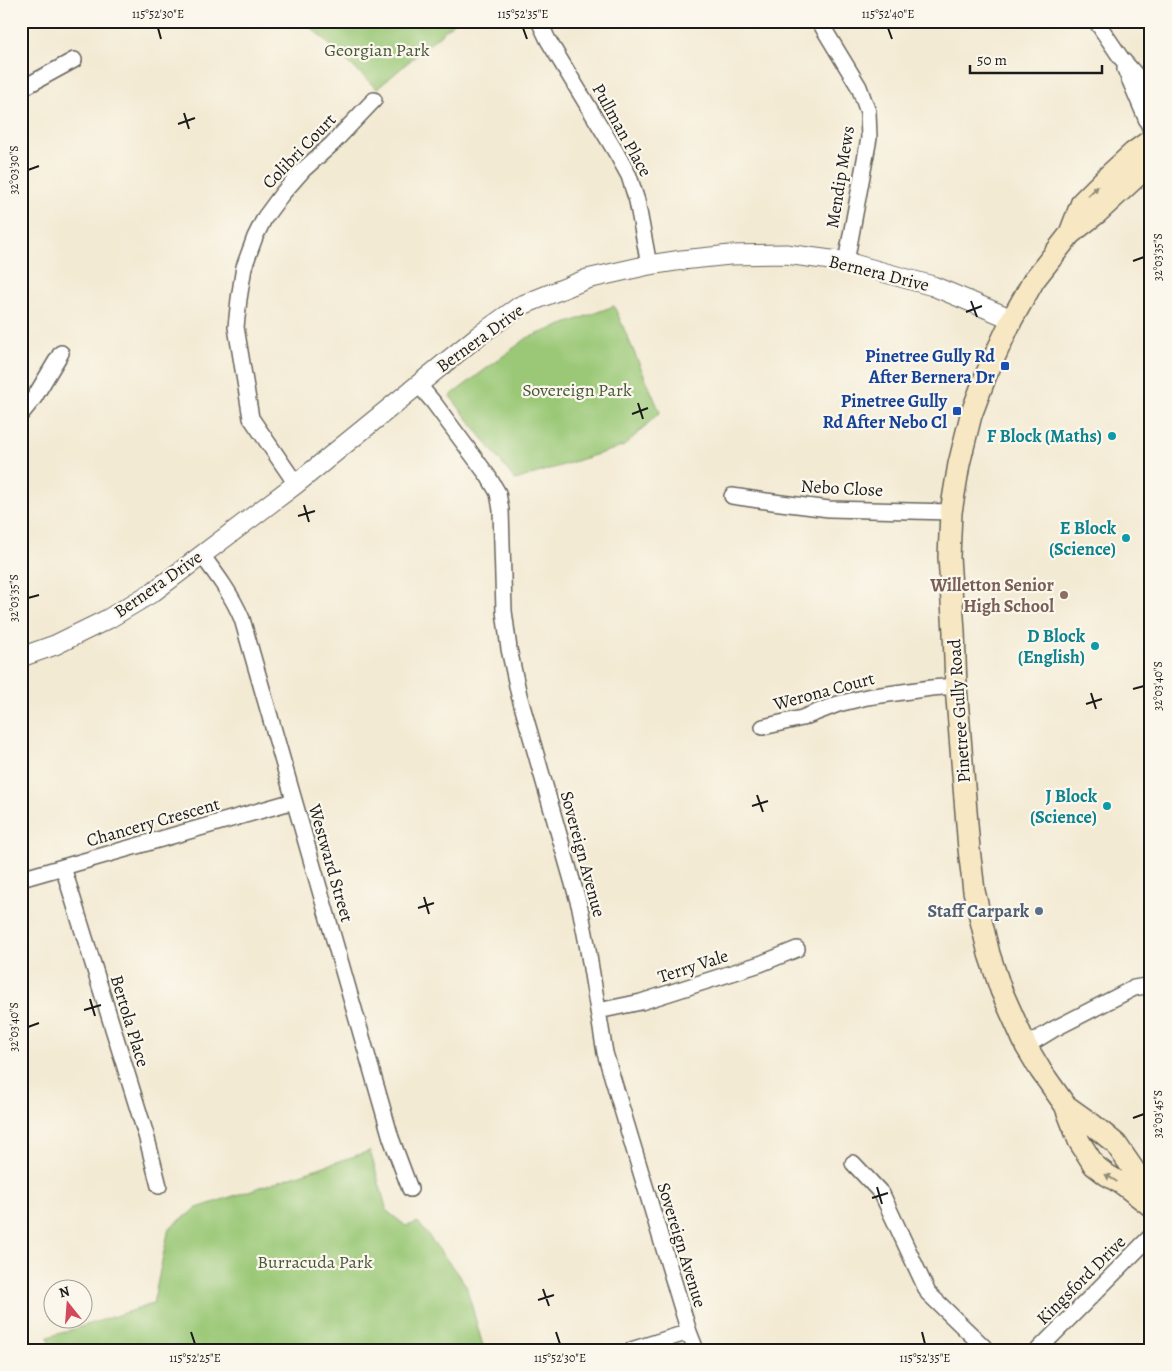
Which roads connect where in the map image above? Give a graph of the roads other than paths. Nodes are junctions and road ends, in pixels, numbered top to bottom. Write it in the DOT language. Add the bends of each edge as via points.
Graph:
graph roads {
  1 [pos="539,21"];
  2 [pos="819,21"];
  3 [pos="1096,21"];
  4 [pos="1121,58"];
  5 [pos="74,60"];
  6 [pos="21,89"];
  7 [pos="1151,92"];
  8 [pos="374,100"];
  9 [pos="1151,130"];
  10 [pos="1151,140"];
  11 [pos="1151,163"];
  12 [pos="1070,234"];
  13 [pos="846,262"];
  14 [pos="649,265"];
  15 [pos="1012,319"];
  16 [pos="61,353"];
  17 [pos="418,384"];
  18 [pos="21,414"];
  19 [pos="296,484"];
  20 [pos="732,496"];
  21 [pos="951,512"];
  22 [pos="201,554"];
  23 [pos="21,657"];
  24 [pos="956,686"];
  25 [pos="763,727"];
  26 [pos="294,801"];
  27 [pos="63,867"];
  28 [pos="21,879"];
  29 [pos="797,949"];
  30 [pos="1151,985"];
  31 [pos="598,1011"];
  32 [pos="1026,1046"];
  33 [pos="1065,1105"];
  34 [pos="853,1163"];
  35 [pos="160,1186"];
  36 [pos="410,1189"];
  37 [pos="1151,1194"];
  38 [pos="1151,1206"];
  39 [pos="1151,1236"];
  40 [pos="689,1332"];
  41 [pos="631,1350"];
  42 [pos="696,1350"];
  43 [pos="987,1350"];
  44 [pos="1038,1350"];
  1 -- 14 [label="street, Pullman Place" via="628,176 637,201"];
  2 -- 13 [label="street, Mendip Mews" via="859,87 868,112 868,138"];
  3 -- 4 [label="street"];
  4 -- 7 [label="street"];
  4 -- 9 [label="street"];
  5 -- 6 [label="street"];
  8 -- 19 [label="street, Colibri Court" via="282,194 266,216 244,266 236,327 251,418"];
  12 -- 10 [label="main road, Pinetree Gully Road, one-way" via="1082,202"];
  11 -- 12 [label="main road, Pinetree Gully Road"];
  12 -- 15 [label="main road, Pinetree Gully Road" via="1034,280"];
  13 -- 14 [label="street, Bernera Drive" via="786,254"];
  13 -- 15 [label="street, Bernera Drive" via="933,286"];
  14 -- 17 [label="street, Bernera Drive" via="586,280 520,306"];
  15 -- 21 [label="main road, Pinetree Gully Road" via="971,415"];
  16 -- 18 [label="street"];
  17 -- 19 [label="street, Bernera Drive"];
  17 -- 31 [label="street, Sovereign Avenue" via="498,494 509,649 519,695 580,908"];
  19 -- 22 [label="street, Bernera Drive"];
  20 -- 21 [label="street, Nebo Close" via="828,509"];
  21 -- 24 [label="main road, Pinetree Gully Road" via="949,557"];
  22 -- 23 [label="street, Bernera Drive" via="153,592 108,619 55,645"];
  22 -- 26 [label="street, Westward Street" via="228,590 242,619"];
  24 -- 25 [label="street, Werona Court" via="867,697"];
  24 -- 32 [label="main road, Pinetree Gully Road" via="974,891 1001,990"];
  26 -- 27 [label="street, Chancery Crescent"];
  26 -- 36 [label="street, Westward Street" via="390,1138"];
  27 -- 28 [label="street, Chancery Crescent"];
  27 -- 35 [label="street, Bertola Place"];
  29 -- 31 [label="street, Terry Vale" via="641,1002"];
  30 -- 32 [label="street" via="1134,988"];
  31 -- 40 [label="street, Sovereign Avenue" via="605,1053"];
  32 -- 33 [label="main road, Pinetree Gully Road"];
  33 -- 37 [label="main road, Pinetree Gully Road" via="1116,1144"];
  38 -- 33 [label="main road, Pinetree Gully Road, one-way" via="1094,1164 1079,1141"];
  34 -- 43 [label="street" via="882,1194 928,1293"];
  39 -- 44 [label="street, Kingsford Drive"];
  40 -- 41 [label="street"];
  40 -- 42 [label="street, Sovereign Avenue"];
}
